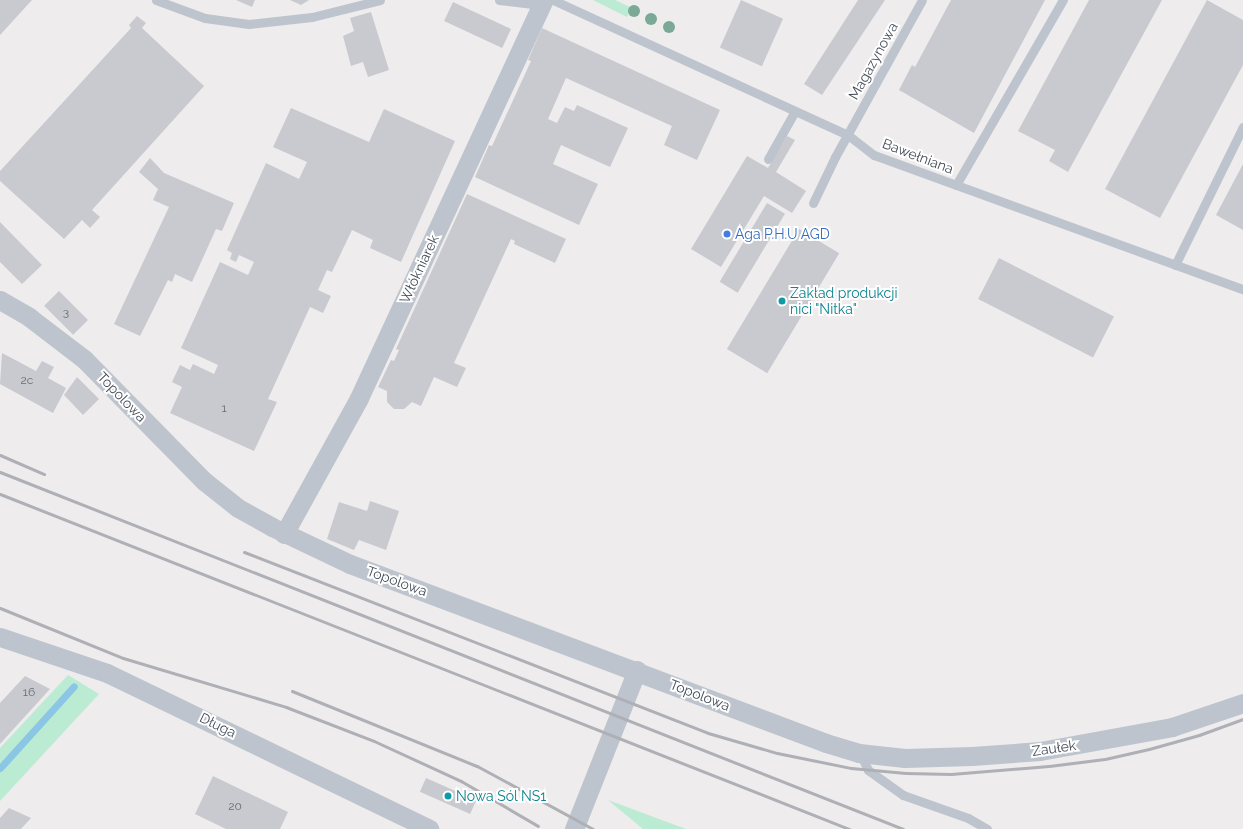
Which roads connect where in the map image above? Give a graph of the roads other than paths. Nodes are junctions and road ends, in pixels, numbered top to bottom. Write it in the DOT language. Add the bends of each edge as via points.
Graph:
graph roads {
  1 [pos="156,0"];
  2 [pos="380,0"];
  3 [pos="499,0"];
  4 [pos="922,0"];
  5 [pos="1063,0"];
  6 [pos="546,2"];
  7 [pos="795,111"];
  8 [pos="1243,127"];
  9 [pos="848,135"];
  10 [pos="768,159"];
  11 [pos="956,185"];
  12 [pos="813,203"];
  13 [pos="1175,265"];
  14 [pos="1243,288"];
  15 [pos="0,300"];
  16 [pos="284,534"];
  17 [pos="0,637"];
  18 [pos="637,670"];
  19 [pos="1243,703"];
  20 [pos="859,753"];
  21 [pos="429,829"];
  22 [pos="574,829"];
  23 [pos="988,829"];
  1 -- 2 [label="lane" via="205,18 249,24 312,17"];
  3 -- 6 [label="lane, Bawełniana"];
  4 -- 9 [label="lane, Magazynowa"];
  5 -- 11 [label="lane"];
  6 -- 7 [label="lane, Bawełniana"];
  6 -- 16 [label="street, Włókniarek" via="359,398"];
  7 -- 9 [label="lane, Bawełniana"];
  7 -- 10 [label="lane"];
  8 -- 13 [label="lane"];
  9 -- 11 [label="lane, Bawełniana" via="874,155"];
  9 -- 12 [label="lane, Magazynowa"];
  11 -- 13 [label="lane, Bawełniana"];
  13 -- 14 [label="lane, Bawełniana"];
  15 -- 16 [label="street, Topolowa" via="42,326 84,359 204,481 238,508"];
  16 -- 18 [label="street, Topolowa" via="350,564"];
  17 -- 21 [label="street, Długa" via="107,673"];
  18 -- 20 [label="street, Topolowa" via="826,743"];
  18 -- 22 [label="street"];
  19 -- 20 [label="street, Zaułek" via="1172,727 1040,751 905,758"];
  20 -- 23 [label="lane" via="868,770 903,795 968,818"];
}
